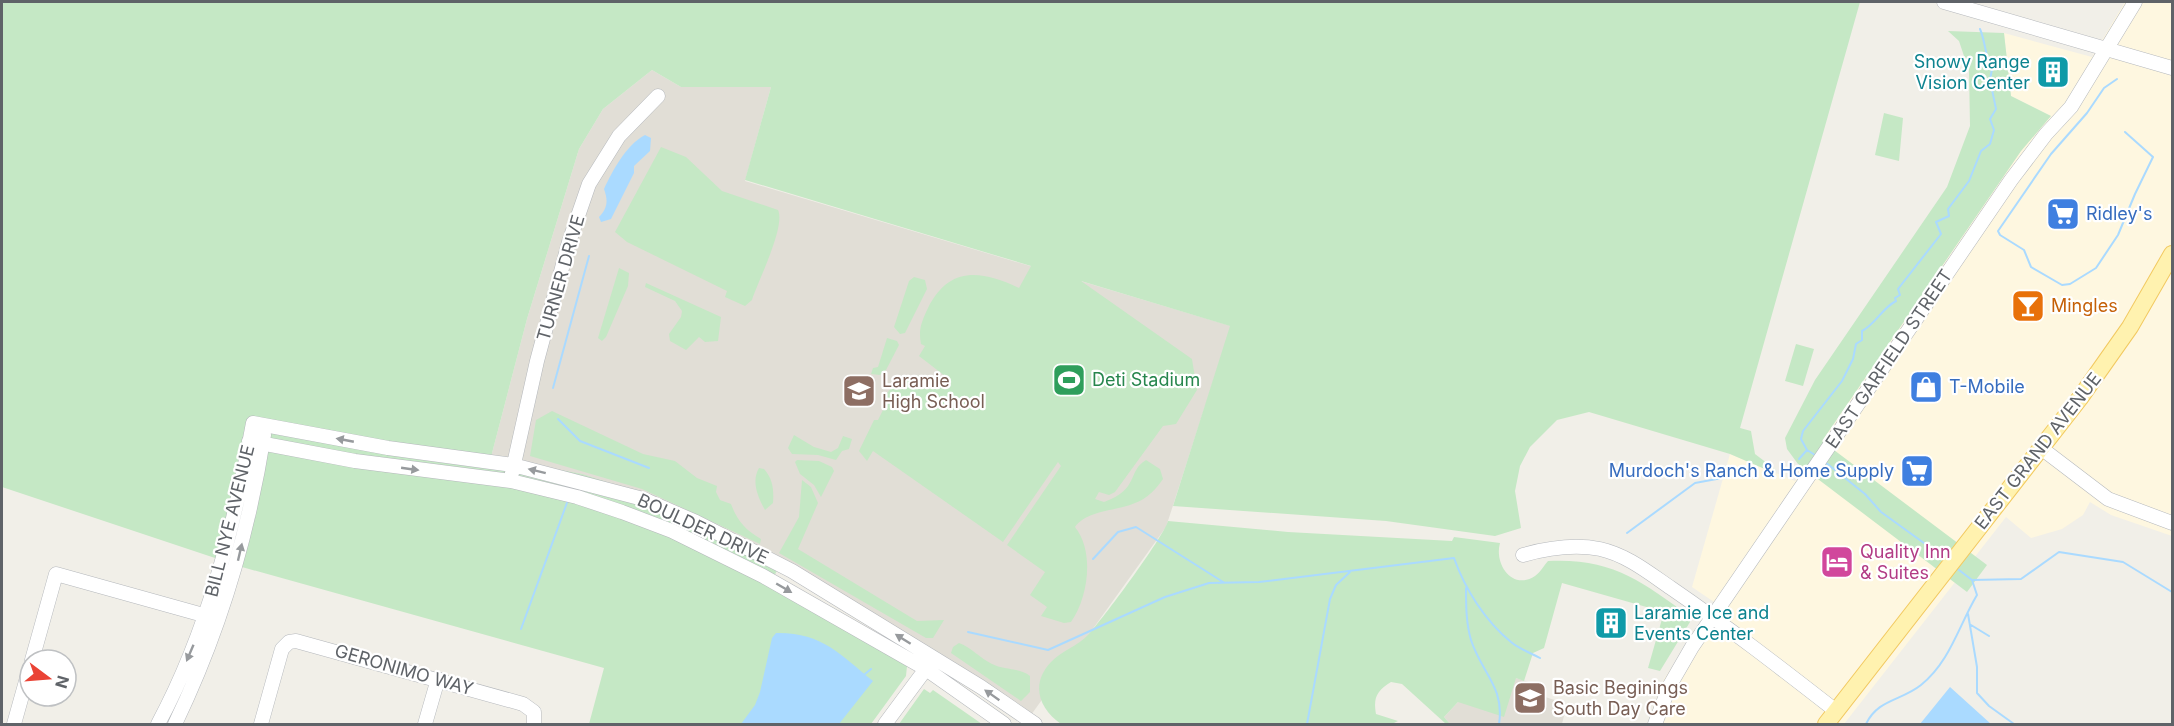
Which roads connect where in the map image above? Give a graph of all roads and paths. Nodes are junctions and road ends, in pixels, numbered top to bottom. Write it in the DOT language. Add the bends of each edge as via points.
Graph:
graph roads {
  1 [pos="1944,2"];
  2 [pos="2135,2"];
  3 [pos="2107,49"];
  4 [pos="2172,68"];
  5 [pos="658,96"];
  6 [pos="2172,254"];
  7 [pos="263,425"];
  8 [pos="256,442"];
  9 [pos="2040,448"];
  10 [pos="513,465"];
  11 [pos="511,482"];
  12 [pos="2172,523"];
  13 [pos="1523,555"];
  14 [pos="212,617"];
  15 [pos="1714,617"];
  16 [pos="35,648"];
  17 [pos="930,664"];
  18 [pos="438,679"];
  19 [pos="18,708"];
  20 [pos="534,718"];
  21 [pos="1831,718"];
  22 [pos="14,724"];
  23 [pos="158,724"];
  24 [pos="175,724"];
  25 [pos="261,724"];
  26 [pos="425,724"];
  27 [pos="885,724"];
  28 [pos="1004,724"];
  29 [pos="1035,724"];
  30 [pos="1655,724"];
  1 -- 3 [label="street"];
  2 -- 3 [label="street, EAST GARFIELD STREET"];
  3 -- 4 [label="street"];
  3 -- 15 [label="street, EAST GARFIELD STREET" via="2071,107 2011,180"];
  5 -- 10 [label="street, TURNER DRIVE" via="619,136 589,184 569,242"];
  6 -- 9 [label="main road, EAST GRAND AVENUE" via="2130,327"];
  7 -- 8 [label="street, BILL NYE AVENUE"];
  10 -- 7 [label="street, BOULDER DRIVE, one-way"];
  8 -- 11 [label="street, BOULDER DRIVE, one-way" via="355,461"];
  8 -- 14 [label="street, BILL NYE AVENUE" via="236,568"];
  9 -- 12 [label="street" via="2108,499"];
  9 -- 21 [label="main road, EAST GRAND AVENUE"];
  10 -- 11 [label="street, TURNER DRIVE"];
  17 -- 10 [label="street, BOULDER DRIVE, one-way" via="792,571 696,522 643,499"];
  11 -- 17 [label="street, BOULDER DRIVE, one-way" via="577,497 672,531"];
  13 -- 15 [label="street" via="1550,548 1601,549 1630,560"];
  14 -- 16 [label="street" via="56,574"];
  14 -- 23 [label="street, BILL NYE AVENUE, one-way"];
  14 -- 24 [label="street, BILL NYE AVENUE"];
  15 -- 21 [label="street"];
  15 -- 30 [label="street, EAST GARFIELD STREET" via="1678,668"];
  17 -- 27 [label="street"];
  17 -- 28 [label="street, BOULDER DRIVE"];
  29 -- 17 [label="street, BOULDER DRIVE, one-way"];
  18 -- 20 [label="street, GERONIMO WAY" via="524,704"];
  18 -- 25 [label="street, GERONIMO WAY" via="296,640 284,646"];
  18 -- 26 [label="street"];
  19 -- 22 [label="street"];
}
